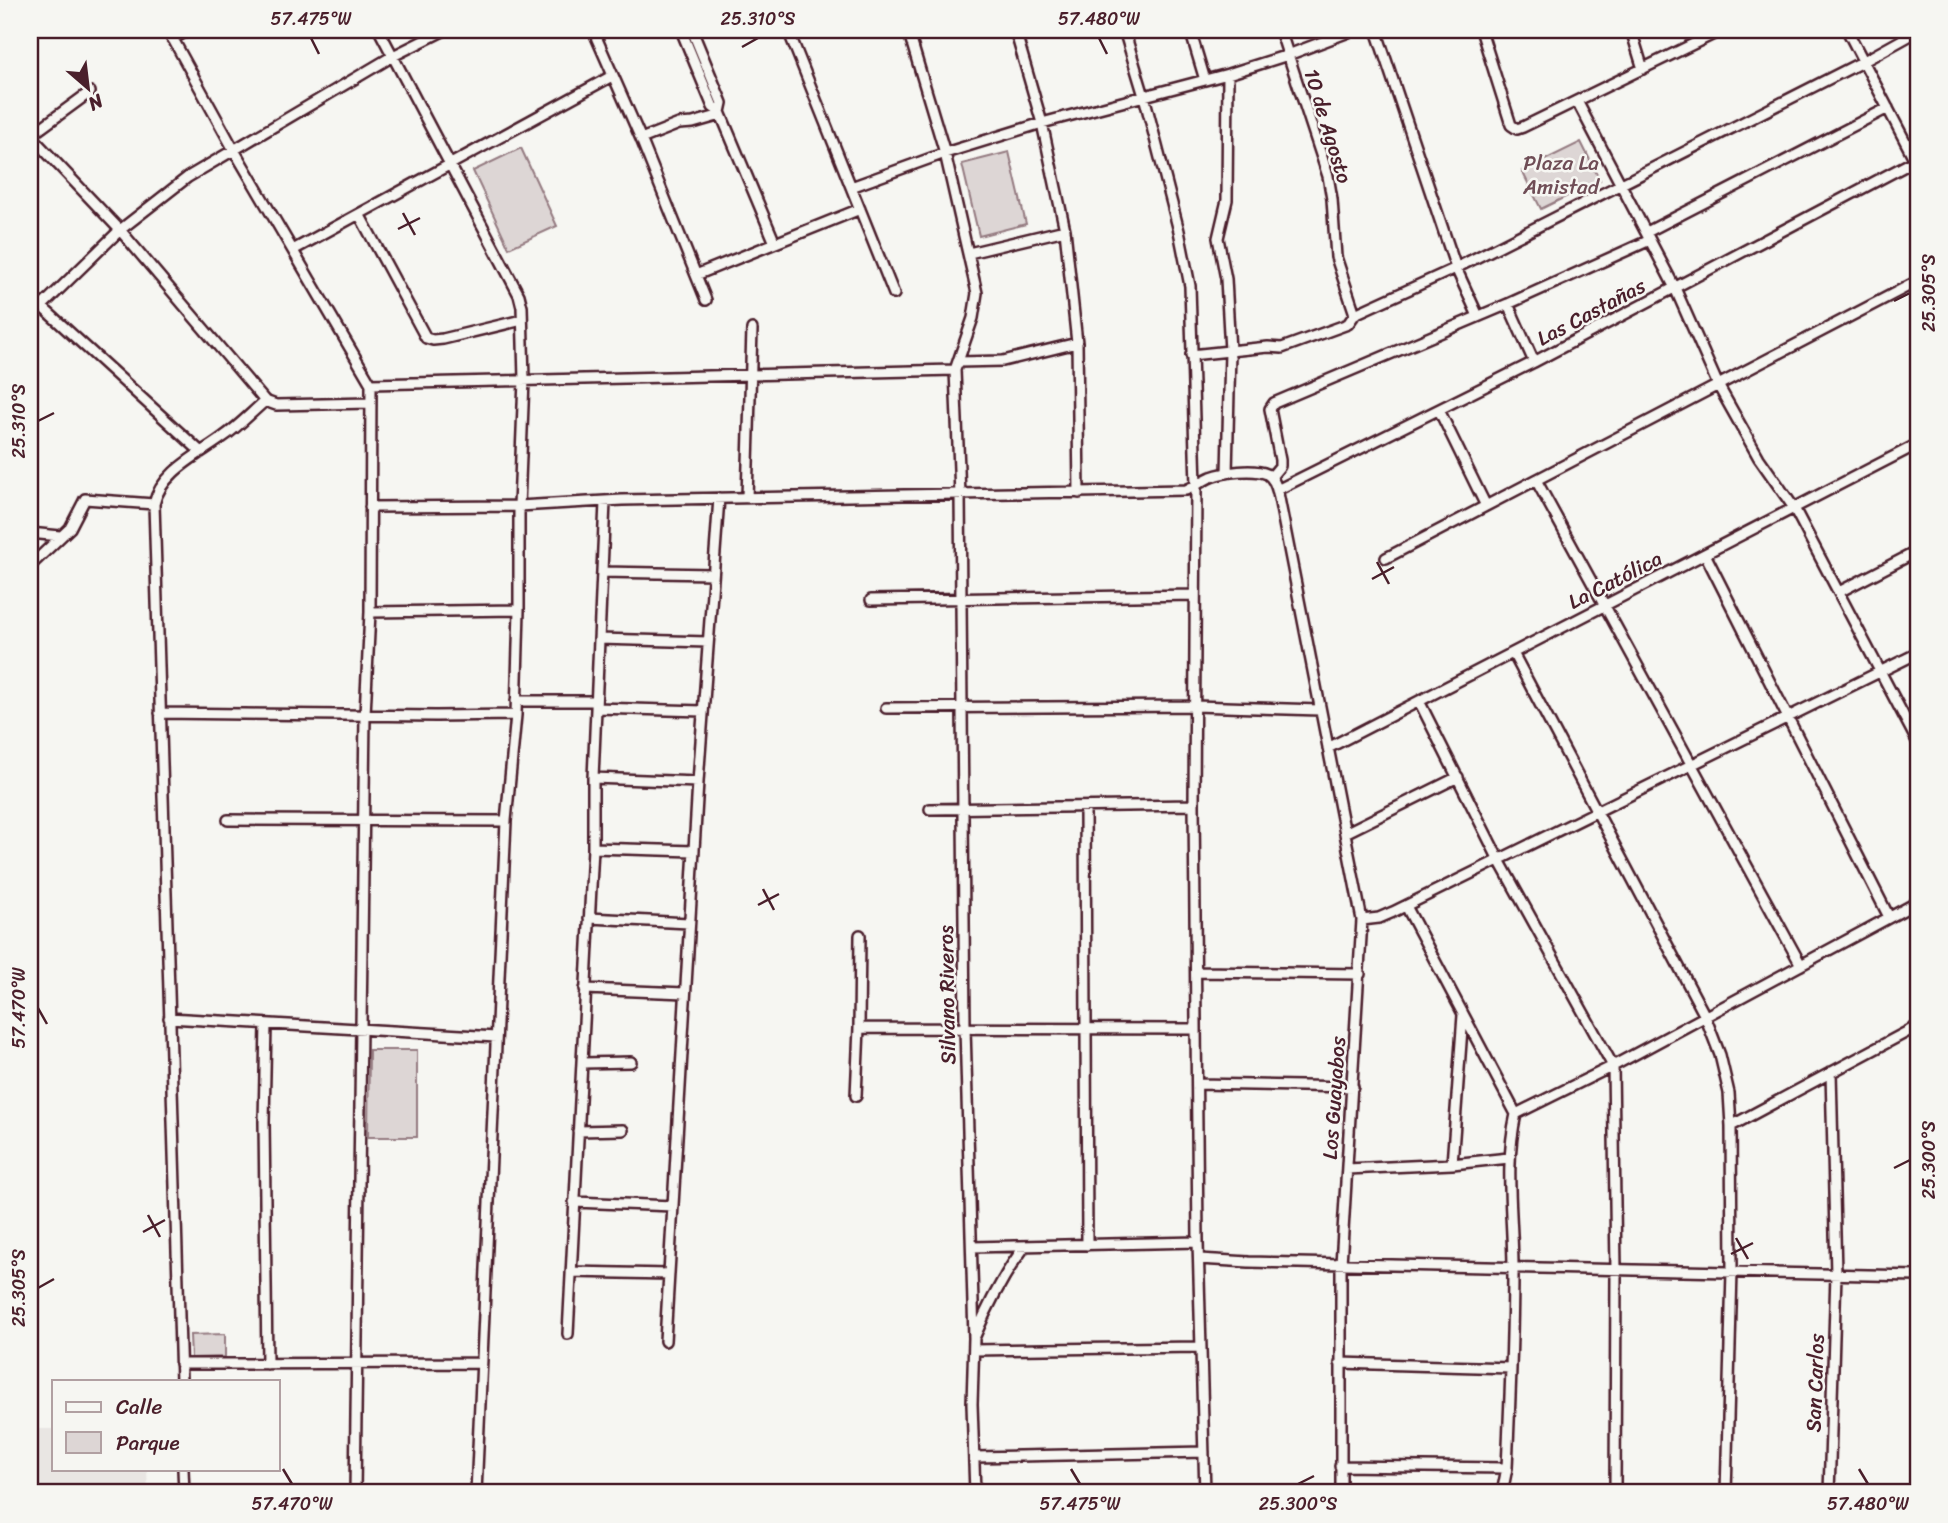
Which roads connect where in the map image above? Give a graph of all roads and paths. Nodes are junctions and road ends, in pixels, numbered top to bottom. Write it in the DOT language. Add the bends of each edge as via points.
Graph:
graph roads {
  1 [pos="188,30"];
  2 [pos="379,30"];
  3 [pos="445,30"];
  4 [pos="593,30"];
  5 [pos="681,30"];
  6 [pos="692,30"];
  7 [pos="788,30"];
  8 [pos="908,30"];
  9 [pos="1015,30"];
  10 [pos="1124,30"];
  11 [pos="1190,30"];
  12 [pos="1280,30"];
  13 [pos="1354,30"];
  14 [pos="1376,30"];
  15 [pos="1481,30"];
  16 [pos="1631,30"];
  17 [pos="1722,30"];
  18 [pos="1847,30"];
  19 [pos="1918,32"];
  20 [pos="170,34"];
  21 [pos="1288,55"];
  22 [pos="393,56"];
  23 [pos="1864,61"];
  24 [pos="1643,69"];
  25 [pos="1228,74"];
  26 [pos="612,76"];
  27 [pos="1205,80"];
  28 [pos="90,92"];
  29 [pos="1143,96"];
  30 [pos="1577,101"];
  31 [pos="1888,108"];
  32 [pos="721,113"];
  33 [pos="1042,123"];
  34 [pos="30,136"];
  35 [pos="641,139"];
  36 [pos="234,150"];
  37 [pos="945,153"];
  38 [pos="1917,161"];
  39 [pos="449,164"];
  40 [pos="1621,184"];
  41 [pos="851,187"];
  42 [pos="860,209"];
  43 [pos="359,214"];
  44 [pos="120,230"];
  45 [pos="1065,230"];
  46 [pos="1649,236"];
  47 [pos="775,243"];
  48 [pos="293,250"];
  49 [pos="969,253"];
  50 [pos="1456,268"];
  51 [pos="696,275"];
  52 [pos="1918,281"];
  53 [pos="1675,288"];
  54 [pos="894,294"];
  55 [pos="30,296"];
  56 [pos="706,300"];
  57 [pos="1508,304"];
  58 [pos="42,306"];
  59 [pos="1355,314"];
  60 [pos="1478,316"];
  61 [pos="522,320"];
  62 [pos="752,328"];
  63 [pos="1077,343"];
  64 [pos="1230,351"];
  65 [pos="1191,355"];
  66 [pos="1534,362"];
  67 [pos="956,366"];
  68 [pos="750,375"];
  69 [pos="524,380"];
  70 [pos="371,384"];
  71 [pos="1718,385"];
  72 [pos="265,401"];
  73 [pos="370,403"];
  74 [pos="1439,410"];
  75 [pos="1918,444"];
  76 [pos="201,452"];
  77 [pos="1227,472"];
  78 [pos="1271,477"];
  79 [pos="1536,480"];
  80 [pos="1196,486"];
  81 [pos="1277,490"];
  82 [pos="1079,493"];
  83 [pos="960,495"];
  84 [pos="719,498"];
  85 [pos="747,498"];
  86 [pos="605,502"];
  87 [pos="154,504"];
  88 [pos="519,506"];
  89 [pos="1486,506"];
  90 [pos="370,507"];
  91 [pos="1794,508"];
  92 [pos="30,533"];
  93 [pos="60,536"];
  94 [pos="1918,551"];
  95 [pos="1705,554"];
  96 [pos="1386,558"];
  97 [pos="30,566"];
  98 [pos="601,572"];
  99 [pos="713,574"];
  100 [pos="1839,592"];
  101 [pos="1195,595"];
  102 [pos="960,599"];
  103 [pos="871,600"];
  104 [pos="1605,605"];
  105 [pos="519,610"];
  106 [pos="370,612"];
  107 [pos="599,639"];
  108 [pos="708,642"];
  109 [pos="1513,653"];
  110 [pos="1918,653"];
  111 [pos="1881,672"];
  112 [pos="516,701"];
  113 [pos="1419,701"];
  114 [pos="596,705"];
  115 [pos="1195,706"];
  116 [pos="886,708"];
  117 [pos="961,708"];
  118 [pos="1320,710"];
  119 [pos="703,711"];
  120 [pos="160,713"];
  121 [pos="365,715"];
  122 [pos="516,715"];
  123 [pos="1788,718"];
  124 [pos="1918,743"];
  125 [pos="1328,748"];
  126 [pos="1693,764"];
  127 [pos="1458,777"];
  128 [pos="593,778"];
  129 [pos="698,782"];
  130 [pos="1194,805"];
  131 [pos="1084,807"];
  132 [pos="930,809"];
  133 [pos="963,810"];
  134 [pos="1597,812"];
  135 [pos="228,820"];
  136 [pos="364,821"];
  137 [pos="506,821"];
  138 [pos="1345,833"];
  139 [pos="593,848"];
  140 [pos="694,851"];
  141 [pos="1499,860"];
  142 [pos="1918,902"];
  143 [pos="1406,906"];
  144 [pos="589,918"];
  145 [pos="1889,918"];
  146 [pos="1362,920"];
  147 [pos="689,923"];
  148 [pos="860,935"];
  149 [pos="1801,965"];
  150 [pos="1196,972"];
  151 [pos="1360,974"];
  152 [pos="586,989"];
  153 [pos="685,993"];
  154 [pos="1463,1013"];
  155 [pos="1705,1016"];
  156 [pos="169,1018"];
  157 [pos="266,1024"];
  158 [pos="1918,1026"];
  159 [pos="1086,1027"];
  160 [pos="859,1028"];
  161 [pos="965,1028"];
  162 [pos="361,1029"];
  163 [pos="1196,1029"];
  164 [pos="496,1037"];
  165 [pos="631,1062"];
  166 [pos="582,1063"];
  167 [pos="1613,1066"];
  168 [pos="1831,1072"];
  169 [pos="1198,1084"];
  170 [pos="1353,1087"];
  171 [pos="856,1096"];
  172 [pos="1516,1114"];
  173 [pos="1731,1126"];
  174 [pos="623,1130"];
  175 [pos="578,1131"];
  176 [pos="1509,1158"];
  177 [pos="1452,1164"];
  178 [pos="1347,1169"];
  179 [pos="574,1202"];
  180 [pos="673,1206"];
  181 [pos="1198,1242"];
  182 [pos="1087,1245"];
  183 [pos="1026,1246"];
  184 [pos="972,1247"];
  185 [pos="1199,1259"];
  186 [pos="1341,1264"];
  187 [pos="1513,1268"];
  188 [pos="1616,1270"];
  189 [pos="1732,1271"];
  190 [pos="571,1272"];
  191 [pos="669,1274"];
  192 [pos="1836,1274"];
  193 [pos="1918,1276"];
  194 [pos="568,1335"];
  195 [pos="974,1338"];
  196 [pos="665,1341"];
  197 [pos="1200,1348"];
  198 [pos="974,1350"];
  199 [pos="356,1363"];
  200 [pos="480,1363"];
  201 [pos="1340,1363"];
  202 [pos="180,1364"];
  203 [pos="267,1364"];
  204 [pos="1511,1368"];
  205 [pos="181,1380"];
  206 [pos="1204,1452"];
  207 [pos="975,1457"];
  208 [pos="1340,1466"];
  209 [pos="1507,1468"];
  210 [pos="183,1470"];
  211 [pos="184,1493"];
  212 [pos="355,1493"];
  213 [pos="476,1493"];
  214 [pos="975,1493"];
  215 [pos="1205,1493"];
  216 [pos="1341,1493"];
  217 [pos="1502,1493"];
  218 [pos="1615,1493"];
  219 [pos="1726,1493"];
  220 [pos="1829,1493"];
  1 -- 20 [label="street"];
  2 -- 22 [label="street"];
  3 -- 22 [label="street"];
  4 -- 26 [label="street"];
  5 -- 32 [label="street" via="713,107"];
  6 -- 32 [label="street" via="722,103"];
  7 -- 41 [label="street"];
  8 -- 37 [label="street, Silvano Riveros"];
  9 -- 33 [label="street"];
  10 -- 29 [label="street"];
  11 -- 27 [label="street"];
  12 -- 21 [label="street, 10 de Agosto"];
  13 -- 21 [label="street"];
  14 -- 50 [label="street"];
  15 -- 30 [label="street" via="1511,125 1523,127"];
  16 -- 24 [label="street"];
  17 -- 24 [label="street"];
  18 -- 23 [label="street"];
  19 -- 23 [label="street"];
  20 -- 36 [label="street"];
  21 -- 25 [label="street"];
  21 -- 59 [label="street, 10 de Agosto" via="1328,176 1336,257"];
  22 -- 36 [label="street"];
  22 -- 39 [label="street"];
  23 -- 31 [label="street"];
  23 -- 40 [label="street"];
  24 -- 30 [label="street"];
  25 -- 27 [label="street"];
  25 -- 64 [label="street" via="1227,200 1218,237 1226,279"];
  26 -- 35 [label="street"];
  26 -- 39 [label="street"];
  27 -- 29 [label="street"];
  28 -- 34 [label="street"];
  29 -- 33 [label="street"];
  29 -- 65 [label="street" via="1187,266"];
  30 -- 40 [label="street"];
  31 -- 38 [label="street"];
  31 -- 46 [label="street"];
  32 -- 35 [label="street"];
  32 -- 47 [label="street"];
  33 -- 37 [label="street"];
  33 -- 45 [label="street"];
  34 -- 44 [label="street"];
  35 -- 51 [label="street"];
  36 -- 44 [label="street" via="188,177"];
  36 -- 48 [label="street"];
  37 -- 41 [label="street"];
  37 -- 49 [label="street, Silvano Riveros"];
  38 -- 53 [label="street, Las Castañas"];
  39 -- 43 [label="street"];
  39 -- 61 [label="street" via="519,295"];
  40 -- 46 [label="street"];
  40 -- 50 [label="street"];
  41 -- 42 [label="street"];
  42 -- 47 [label="street"];
  42 -- 54 [label="street"];
  43 -- 48 [label="street"];
  43 -- 61 [label="street" via="426,338 443,339"];
  44 -- 58 [label="street"];
  44 -- 72 [label="street"];
  45 -- 49 [label="street"];
  45 -- 63 [label="street"];
  46 -- 53 [label="street"];
  46 -- 57 [label="street"];
  47 -- 51 [label="street"];
  48 -- 70 [label="street"];
  49 -- 67 [label="street, Silvano Riveros" via="977,293"];
  50 -- 59 [label="street"];
  50 -- 60 [label="street"];
  51 -- 56 [label="street"];
  52 -- 71 [label="street"];
  53 -- 66 [label="street, Las Castañas"];
  53 -- 71 [label="street"];
  55 -- 58 [label="street"];
  57 -- 60 [label="street"];
  57 -- 66 [label="street"];
  58 -- 76 [label="street"];
  59 -- 64 [label="street" via="1348,324 1282,348"];
  60 -- 78 [label="street" via="1273,403 1270,409 1280,466"];
  61 -- 69 [label="street"];
  62 -- 68 [label="street"];
  63 -- 67 [label="street" via="1003,361"];
  63 -- 82 [label="street"];
  64 -- 65 [label="street"];
  64 -- 77 [label="street"];
  65 -- 80 [label="street"];
  66 -- 74 [label="street, Las Castañas"];
  67 -- 68 [label="street"];
  67 -- 83 [label="street, Silvano Riveros"];
  68 -- 69 [label="street"];
  68 -- 85 [label="street"];
  69 -- 70 [label="street"];
  69 -- 88 [label="street"];
  70 -- 73 [label="street"];
  71 -- 79 [label="street"];
  71 -- 91 [label="street"];
  72 -- 73 [label="street" via="276,405"];
  72 -- 76 [label="street"];
  73 -- 90 [label="street"];
  74 -- 81 [label="street, Las Castañas"];
  74 -- 89 [label="street"];
  75 -- 91 [label="street, La Católica"];
  76 -- 87 [label="street" via="167,479"];
  77 -- 78 [label="street"];
  77 -- 80 [label="street"];
  78 -- 81 [label="street, Los Guayabos"];
  79 -- 89 [label="street"];
  79 -- 104 [label="street"];
  80 -- 82 [label="street"];
  80 -- 101 [label="street"];
  81 -- 118 [label="street, Los Guayabos"];
  82 -- 83 [label="street"];
  83 -- 85 [label="street"];
  83 -- 102 [label="street, Silvano Riveros"];
  84 -- 85 [label="street"];
  84 -- 86 [label="street"];
  84 -- 99 [label="street"];
  86 -- 88 [label="street"];
  86 -- 98 [label="street"];
  87 -- 93 [label="street" via="85,499 70,528"];
  87 -- 120 [label="street"];
  88 -- 90 [label="street"];
  88 -- 105 [label="street"];
  89 -- 96 [label="street"];
  90 -- 106 [label="street"];
  91 -- 95 [label="street, La Católica"];
  91 -- 100 [label="street"];
  92 -- 93 [label="street"];
  93 -- 97 [label="street"];
  94 -- 100 [label="street"];
  95 -- 104 [label="street, La Católica"];
  95 -- 123 [label="street"];
  98 -- 99 [label="street"];
  98 -- 107 [label="street"];
  99 -- 108 [label="street"];
  100 -- 111 [label="street"];
  101 -- 102 [label="street"];
  101 -- 115 [label="street"];
  102 -- 103 [label="street"];
  102 -- 117 [label="street, Silvano Riveros"];
  104 -- 109 [label="street, La Católica"];
  104 -- 126 [label="street"];
  105 -- 106 [label="street"];
  105 -- 112 [label="street"];
  106 -- 121 [label="street"];
  107 -- 108 [label="street"];
  107 -- 114 [label="street"];
  108 -- 119 [label="street"];
  109 -- 113 [label="street, La Católica"];
  109 -- 134 [label="street"];
  110 -- 111 [label="street"];
  111 -- 123 [label="street"];
  111 -- 124 [label="street"];
  112 -- 114 [label="street"];
  112 -- 122 [label="street"];
  113 -- 125 [label="street, La Católica"];
  113 -- 127 [label="street"];
  114 -- 119 [label="street"];
  114 -- 128 [label="street"];
  115 -- 117 [label="street"];
  115 -- 118 [label="street"];
  115 -- 130 [label="street"];
  116 -- 117 [label="street"];
  117 -- 133 [label="street, Silvano Riveros"];
  118 -- 125 [label="street, Los Guayabos"];
  119 -- 129 [label="street"];
  120 -- 121 [label="street"];
  120 -- 156 [label="street"];
  121 -- 122 [label="street"];
  121 -- 136 [label="street"];
  122 -- 137 [label="street"];
  123 -- 126 [label="street"];
  123 -- 145 [label="street"];
  125 -- 138 [label="street, Los Guayabos"];
  126 -- 134 [label="street"];
  126 -- 149 [label="street"];
  127 -- 138 [label="street"];
  127 -- 141 [label="street"];
  128 -- 129 [label="street"];
  128 -- 139 [label="street"];
  129 -- 140 [label="street"];
  130 -- 131 [label="street"];
  130 -- 150 [label="street"];
  131 -- 133 [label="street"];
  131 -- 159 [label="street"];
  132 -- 133 [label="street"];
  133 -- 161 [label="street, Silvano Riveros"];
  134 -- 141 [label="street"];
  134 -- 155 [label="street"];
  135 -- 136 [label="street"];
  136 -- 137 [label="street"];
  136 -- 162 [label="street"];
  137 -- 164 [label="street"];
  138 -- 146 [label="street, Los Guayabos"];
  139 -- 140 [label="street"];
  139 -- 144 [label="street"];
  140 -- 147 [label="street"];
  141 -- 143 [label="street"];
  141 -- 167 [label="street"];
  142 -- 145 [label="street"];
  143 -- 146 [label="street"];
  143 -- 154 [label="street"];
  144 -- 147 [label="street"];
  144 -- 152 [label="street"];
  145 -- 149 [label="street"];
  146 -- 151 [label="street, Los Guayabos"];
  147 -- 153 [label="street"];
  148 -- 160 [label="street"];
  149 -- 155 [label="street"];
  150 -- 151 [label="street"];
  150 -- 163 [label="street"];
  151 -- 170 [label="street, Los Guayabos"];
  152 -- 153 [label="street"];
  152 -- 166 [label="street"];
  153 -- 180 [label="street"];
  154 -- 172 [label="street"];
  154 -- 177 [label="street"];
  155 -- 167 [label="street"];
  155 -- 173 [label="street" via="1729,1093"];
  156 -- 157 [label="street"];
  156 -- 202 [label="street"];
  157 -- 162 [label="street"];
  157 -- 203 [label="street"];
  158 -- 168 [label="street"];
  159 -- 161 [label="street"];
  159 -- 163 [label="street"];
  159 -- 182 [label="street"];
  160 -- 161 [label="street"];
  160 -- 171 [label="street"];
  161 -- 184 [label="street, Silvano Riveros"];
  162 -- 164 [label="street"];
  162 -- 199 [label="street"];
  163 -- 169 [label="street"];
  164 -- 200 [label="street"];
  165 -- 166 [label="street"];
  166 -- 175 [label="street"];
  167 -- 172 [label="street"];
  167 -- 188 [label="street"];
  168 -- 173 [label="street"];
  168 -- 192 [label="street, San Carlos"];
  169 -- 170 [label="street"];
  169 -- 181 [label="street"];
  170 -- 178 [label="street, Los Guayabos"];
  172 -- 176 [label="street"];
  173 -- 189 [label="street"];
  174 -- 175 [label="street"];
  175 -- 179 [label="street"];
  176 -- 177 [label="street"];
  176 -- 187 [label="street"];
  177 -- 178 [label="street"];
  178 -- 186 [label="street, Los Guayabos"];
  179 -- 180 [label="street"];
  179 -- 190 [label="street"];
  180 -- 191 [label="street"];
  181 -- 182 [label="street"];
  181 -- 185 [label="street"];
  182 -- 183 [label="street"];
  183 -- 184 [label="street"];
  183 -- 195 [label="street" via="988,1303"];
  184 -- 195 [label="street, Silvano Riveros"];
  185 -- 186 [label="street"];
  185 -- 197 [label="street"];
  186 -- 187 [label="street"];
  186 -- 201 [label="street, Los Guayabos"];
  187 -- 188 [label="street"];
  187 -- 204 [label="street"];
  188 -- 189 [label="street"];
  188 -- 218 [label="street"];
  189 -- 192 [label="street"];
  189 -- 219 [label="street"];
  190 -- 191 [label="street"];
  190 -- 194 [label="street"];
  191 -- 196 [label="street"];
  192 -- 193 [label="street"];
  192 -- 220 [label="street, San Carlos"];
  195 -- 198 [label="street, Silvano Riveros"];
  197 -- 198 [label="street"];
  197 -- 206 [label="street"];
  198 -- 207 [label="street, Silvano Riveros"];
  199 -- 200 [label="street"];
  199 -- 203 [label="street"];
  199 -- 212 [label="street"];
  200 -- 213 [label="street"];
  201 -- 204 [label="street"];
  201 -- 208 [label="street, Los Guayabos"];
  202 -- 203 [label="street"];
  202 -- 205 [label="street"];
  204 -- 209 [label="street"];
  206 -- 207 [label="street"];
  206 -- 215 [label="street"];
  207 -- 214 [label="street, Silvano Riveros"];
  208 -- 209 [label="street"];
  208 -- 216 [label="street, Los Guayabos"];
  209 -- 217 [label="street"];
  210 -- 211 [label="street"];
}
